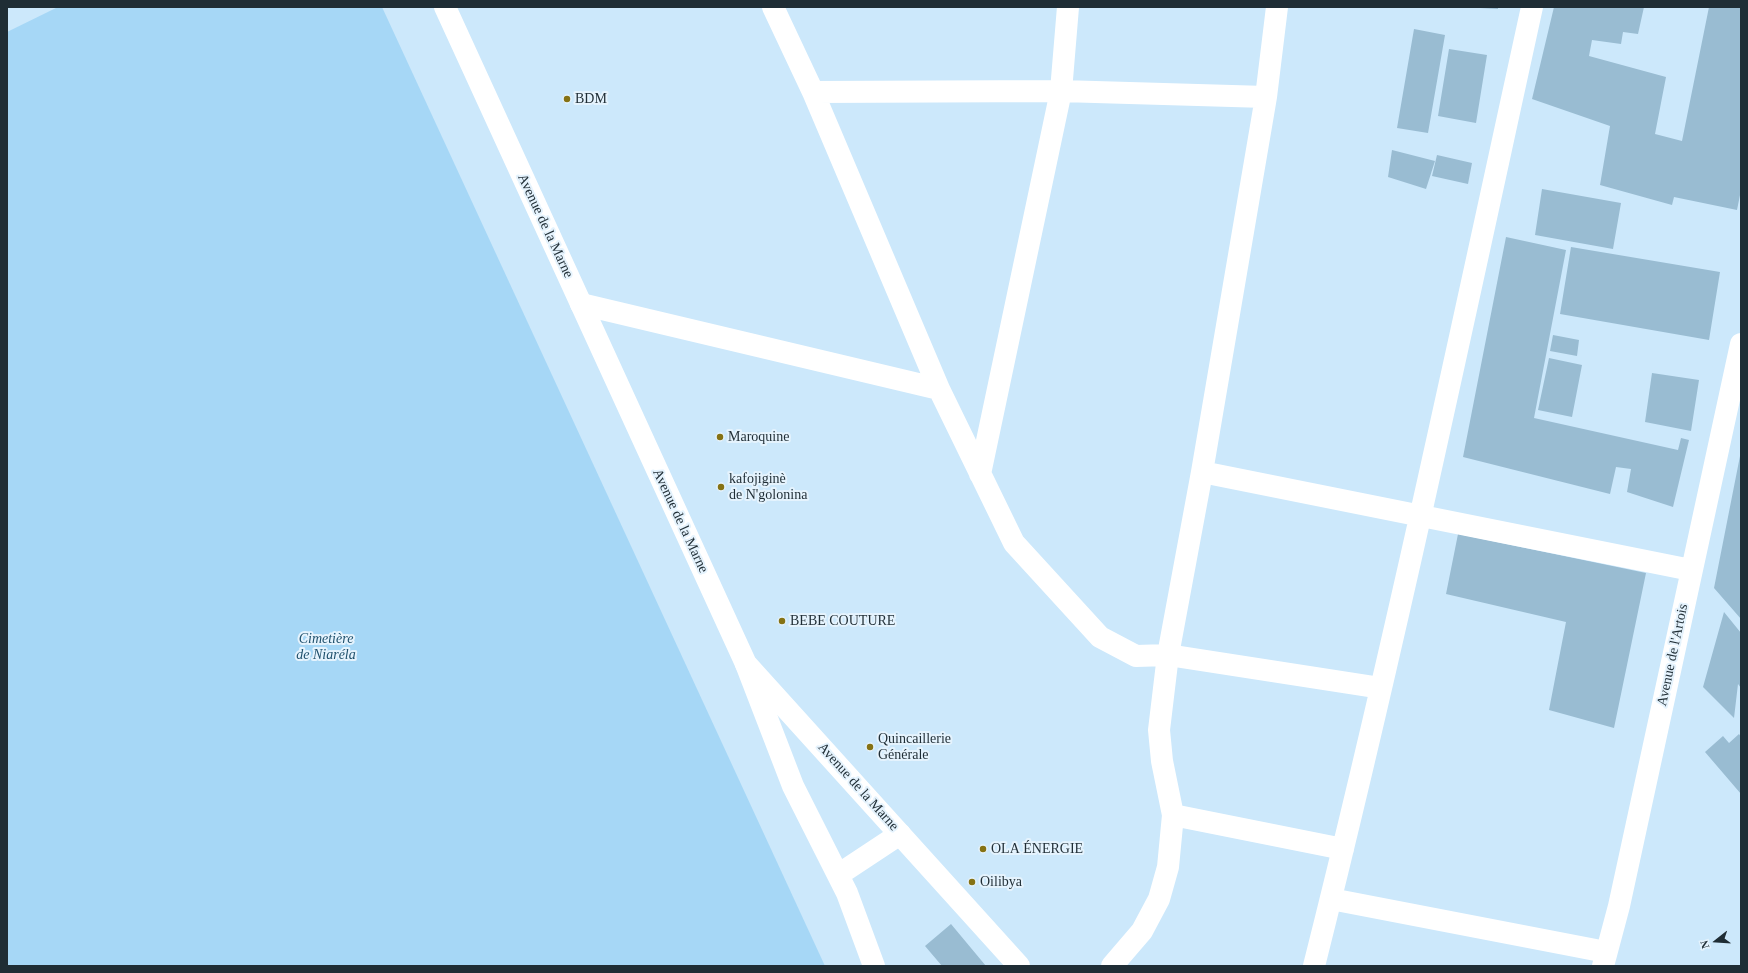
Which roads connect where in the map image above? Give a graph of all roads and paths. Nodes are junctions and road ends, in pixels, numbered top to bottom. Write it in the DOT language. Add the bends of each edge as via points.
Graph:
graph roads {
  1 [pos="445,7"];
  2 [pos="773,7"];
  3 [pos="1068,7"];
  4 [pos="1277,7"];
  5 [pos="1532,7"];
  6 [pos="1061,91"];
  7 [pos="813,92"];
  8 [pos="1266,97"];
  9 [pos="581,304"];
  10 [pos="1741,344"];
  11 [pos="1738,379"];
  12 [pos="939,388"];
  13 [pos="1202,472"];
  14 [pos="980,474"];
  15 [pos="1420,516"];
  16 [pos="1692,570"];
  17 [pos="1168,655"];
  18 [pos="746,664"];
  19 [pos="1381,688"];
  20 [pos="1173,815"];
  21 [pos="900,834"];
  22 [pos="1343,849"];
  23 [pos="838,875"];
  24 [pos="1331,899"];
  25 [pos="1604,959"];
  26 [pos="874,966"];
  27 [pos="1019,966"];
  28 [pos="1112,966"];
  29 [pos="1314,966"];
  1 -- 9 [label="street, Avenue de la Marne"];
  2 -- 7 [label="street"];
  3 -- 6 [label="street"];
  4 -- 8 [label="street"];
  5 -- 15 [label="street"];
  6 -- 7 [label="street"];
  6 -- 8 [label="street"];
  6 -- 14 [label="street"];
  7 -- 12 [label="street"];
  8 -- 13 [label="street"];
  9 -- 12 [label="street"];
  9 -- 18 [label="street, Avenue de la Marne"];
  10 -- 11 [label="street, Avenue de l'Artois"];
  11 -- 16 [label="street, Avenue de l'Artois"];
  12 -- 14 [label="street"];
  13 -- 15 [label="street"];
  13 -- 17 [label="street"];
  14 -- 17 [label="street" via="1014,543 1100,637 1136,656"];
  15 -- 16 [label="street"];
  15 -- 19 [label="street"];
  16 -- 25 [label="street, Avenue de l'Artois" via="1619,906"];
  17 -- 19 [label="street"];
  17 -- 20 [label="street" via="1159,730 1162,761"];
  18 -- 21 [label="street, Avenue de la Marne"];
  18 -- 23 [label="street" via="793,786"];
  19 -- 22 [label="street"];
  20 -- 22 [label="street"];
  20 -- 28 [label="street" via="1168,867 1159,899 1142,931"];
  21 -- 23 [label="street"];
  21 -- 27 [label="street, Avenue de la Marne"];
  22 -- 24 [label="street"];
  23 -- 26 [label="street"];
  24 -- 25 [label="street"];
  24 -- 29 [label="street"];
}
